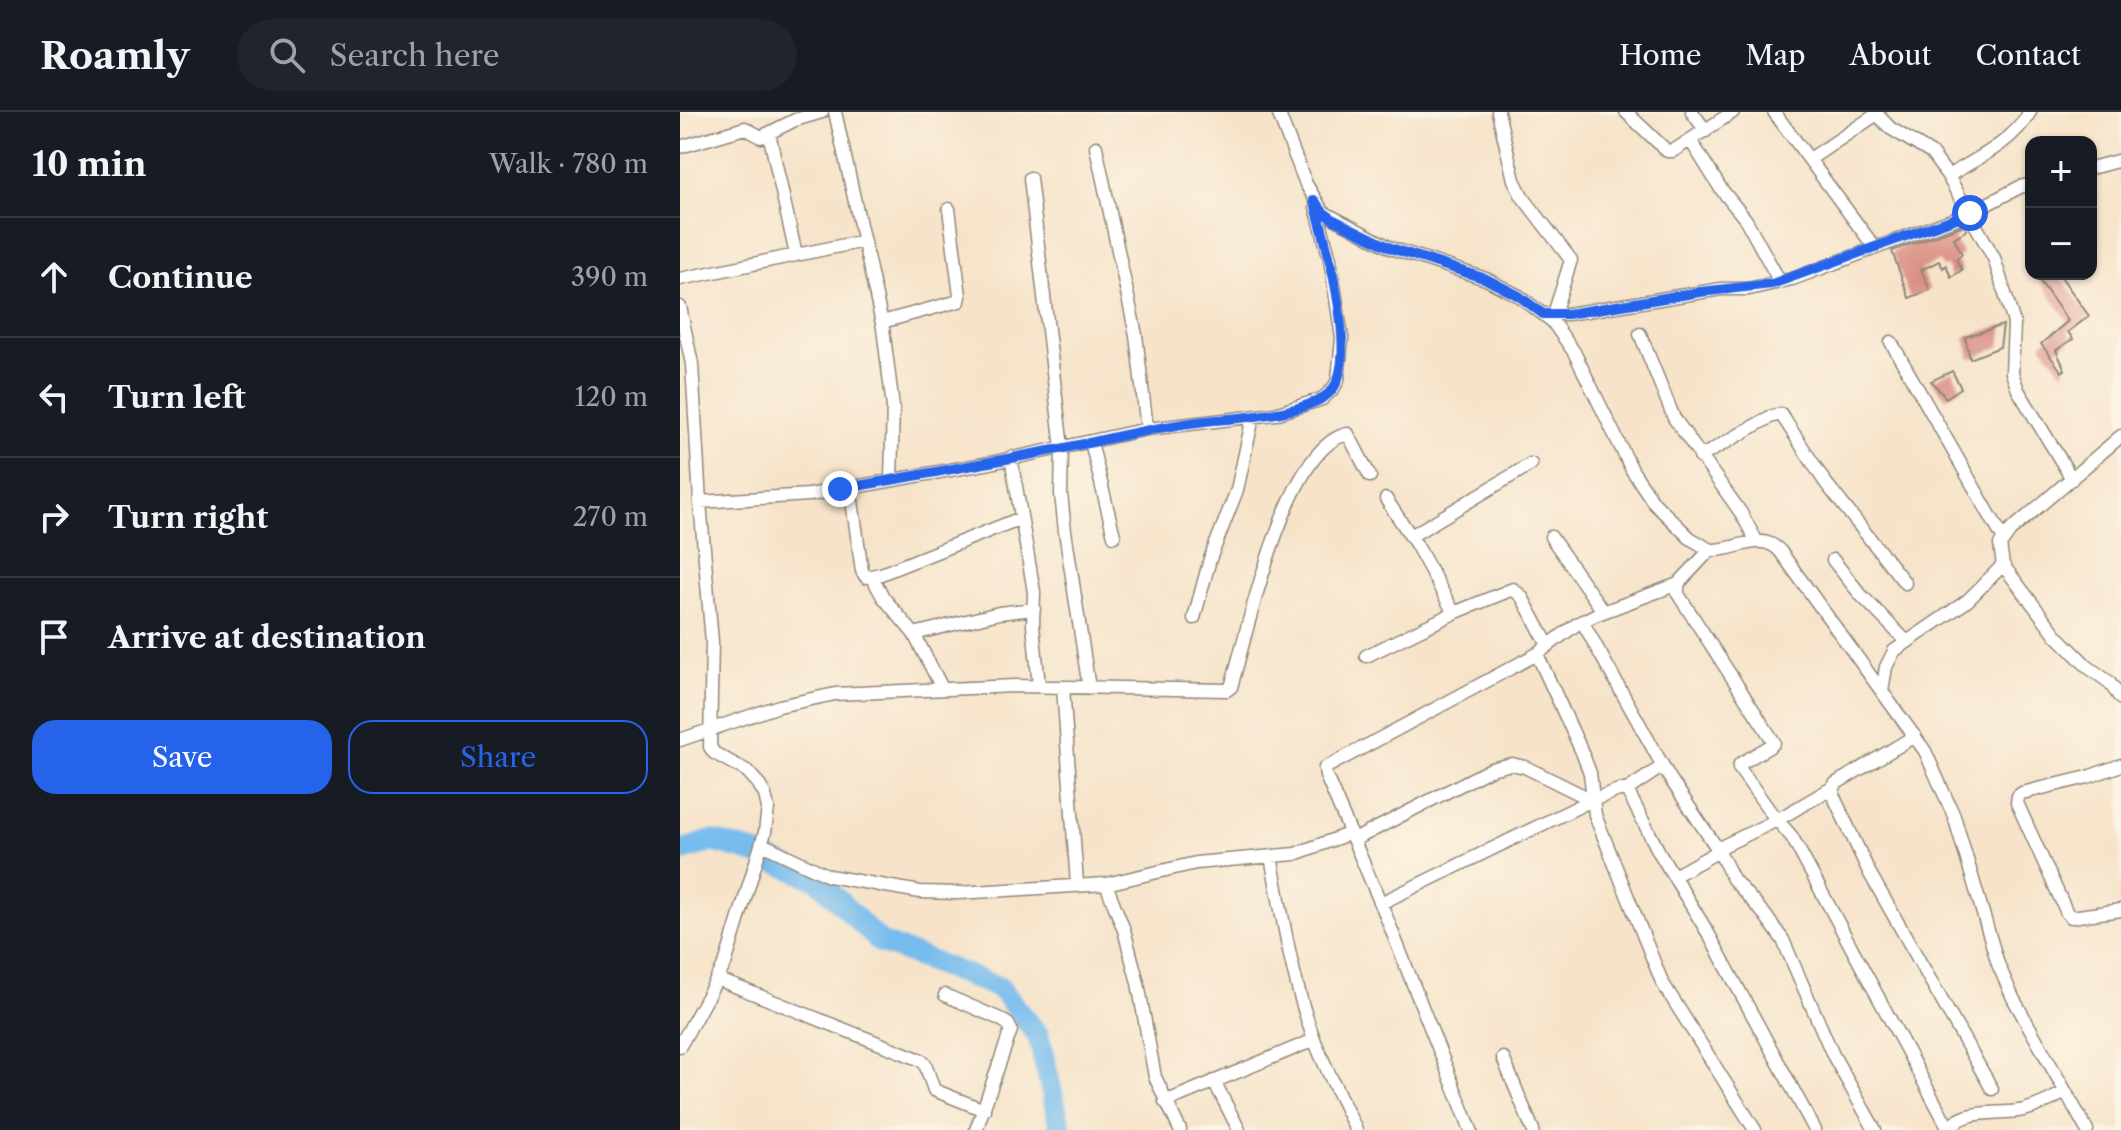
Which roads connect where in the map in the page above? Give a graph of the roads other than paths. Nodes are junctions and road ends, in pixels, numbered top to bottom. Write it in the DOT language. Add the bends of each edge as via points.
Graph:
graph roads {
  1 [pos="822,112"];
  2 [pos="835,112"];
  3 [pos="1278,112"];
  4 [pos="1498,112"];
  5 [pos="1626,112"];
  6 [pos="1692,112"];
  7 [pos="1733,112"];
  8 [pos="1774,112"];
  9 [pos="2030,112"];
  10 [pos="1876,113"];
  11 [pos="1706,131"];
  12 [pos="769,133"];
  13 [pos="1691,141"];
  14 [pos="680,147"];
  15 [pos="1096,147"];
  16 [pos="1810,159"];
  17 [pos="2121,160"];
  18 [pos="2097,166"];
  19 [pos="1948,176"];
  20 [pos="1030,178"];
  21 [pos="2025,186"];
  22 [pos="1314,200"];
  23 [pos="949,209"];
  24 [pos="1970,213"];
  25 [pos="864,241"];
  26 [pos="1875,248"];
  27 [pos="796,255"];
  28 [pos="680,279"];
  29 [pos="1780,282"];
  30 [pos="680,307"];
  31 [pos="1550,317"];
  32 [pos="882,322"];
  33 [pos="1640,334"];
  34 [pos="1891,342"];
  35 [pos="1253,417"];
  36 [pos="695,420"];
  37 [pos="680,421"];
  38 [pos="1147,429"];
  39 [pos="1091,442"];
  40 [pos="2118,445"];
  41 [pos="1062,448"];
  42 [pos="1011,457"];
  43 [pos="1700,457"];
  44 [pos="1531,464"];
  45 [pos="1370,476"];
  46 [pos="2072,479"];
  47 [pos="891,480"];
  48 [pos="850,487"];
  49 [pos="1386,499"];
  50 [pos="700,502"];
  51 [pos="1021,518"];
  52 [pos="1114,536"];
  53 [pos="1411,536"];
  54 [pos="1551,537"];
  55 [pos="2003,538"];
  56 [pos="1757,542"];
  57 [pos="1710,550"];
  58 [pos="1833,560"];
  59 [pos="2003,565"];
  60 [pos="872,577"];
  61 [pos="1905,583"];
  62 [pos="1678,584"];
  63 [pos="1034,609"];
  64 [pos="1603,611"];
  65 [pos="1454,613"];
  66 [pos="1194,618"];
  67 [pos="1582,621"];
  68 [pos="914,634"];
  69 [pos="1907,642"];
  70 [pos="1548,645"];
  71 [pos="1537,654"];
  72 [pos="1366,656"];
  73 [pos="1039,686"];
  74 [pos="1063,687"];
  75 [pos="942,688"];
  76 [pos="1089,688"];
  77 [pos="1882,691"];
  78 [pos="2121,699"];
  79 [pos="709,730"];
  80 [pos="1915,736"];
  81 [pos="680,740"];
  82 [pos="2121,765"];
  83 [pos="1663,766"];
  84 [pos="1832,788"];
  85 [pos="1627,790"];
  86 [pos="1592,800"];
  87 [pos="1777,820"];
  88 [pos="1352,836"];
  89 [pos="762,846"];
  90 [pos="1719,851"];
  91 [pos="1271,857"];
  92 [pos="1674,876"];
  93 [pos="1077,884"];
  94 [pos="1106,884"];
  95 [pos="1381,903"];
  96 [pos="2121,910"];
  97 [pos="717,979"];
  98 [pos="945,995"];
  99 [pos="680,1014"];
  100 [pos="694,1020"];
  101 [pos="1314,1040"];
  102 [pos="680,1046"];
  103 [pos="1503,1058"];
  104 [pos="1214,1081"];
  105 [pos="1992,1089"];
  106 [pos="2065,1092"];
  107 [pos="1165,1102"];
  108 [pos="984,1110"];
  109 [pos="1947,1129"];
  110 [pos="976,1130"];
  111 [pos="1180,1130"];
  112 [pos="1239,1130"];
  113 [pos="1356,1130"];
  114 [pos="1471,1130"];
  115 [pos="1533,1130"];
  116 [pos="1755,1130"];
  117 [pos="1815,1130"];
  118 [pos="1875,1130"];
  119 [pos="2087,1130"];
  1 -- 12 [label="street"];
  2 -- 25 [label="street"];
  3 -- 22 [label="street"];
  4 -- 31 [label="street" via="1514,180 1571,260"];
  5 -- 13 [label="street" via="1667,151"];
  6 -- 11 [label="street"];
  7 -- 11 [label="street"];
  8 -- 16 [label="street"];
  9 -- 19 [label="street" via="2010,137"];
  10 -- 16 [label="street"];
  10 -- 19 [label="street" via="1931,153"];
  11 -- 13 [label="street"];
  12 -- 14 [label="street" via="761,137 745,128"];
  12 -- 27 [label="street"];
  13 -- 29 [label="street" via="1746,220"];
  15 -- 38 [label="street" via="1136,335"];
  16 -- 26 [label="street"];
  17 -- 18 [label="street"];
  19 -- 24 [label="street"];
  20 -- 41 [label="street"];
  21 -- 24 [label="street"];
  22 -- 31 [label="street" via="1334,220 1391,248 1486,279"];
  22 -- 35 [label="street" via="1339,309 1338,380 1322,399"];
  23 -- 32 [label="street" via="959,301"];
  24 -- 26 [label="street"];
  24 -- 46 [label="street" via="1994,258 2014,323 2012,373 2018,390"];
  25 -- 27 [label="street"];
  25 -- 32 [label="street"];
  26 -- 29 [label="street"];
  27 -- 28 [label="street"];
  29 -- 31 [label="street"];
  30 -- 36 [label="street" via="692,364"];
  31 -- 57 [label="street" via="1574,352 1647,492 1690,538"];
  32 -- 47 [label="street" via="893,407"];
  33 -- 43 [label="street" via="1674,418"];
  34 -- 55 [label="street"];
  35 -- 38 [label="street"];
  35 -- 66 [label="street" via="1234,501"];
  36 -- 37 [label="street"];
  36 -- 50 [label="street"];
  38 -- 39 [label="street"];
  39 -- 41 [label="street"];
  39 -- 52 [label="street"];
  40 -- 46 [label="street"];
  41 -- 42 [label="street"];
  41 -- 76 [label="street" via="1061,494"];
  42 -- 47 [label="street"];
  42 -- 51 [label="street"];
  43 -- 56 [label="street"];
  43 -- 61 [label="street" via="1781,414 1825,482"];
  44 -- 53 [label="street"];
  45 -- 76 [label="street" via="1348,434 1335,438 1305,470 1274,539 1231,687"];
  46 -- 55 [label="street"];
  47 -- 48 [label="street"];
  48 -- 50 [label="street"];
  48 -- 60 [label="street" via="862,571"];
  49 -- 53 [label="street"];
  50 -- 79 [label="street" via="712,642"];
  51 -- 60 [label="street"];
  51 -- 63 [label="street"];
  53 -- 65 [label="street"];
  54 -- 64 [label="street"];
  55 -- 59 [label="street"];
  56 -- 57 [label="street"];
  56 -- 77 [label="street" via="1774,544 1780,551"];
  57 -- 62 [label="street"];
  58 -- 69 [label="street"];
  59 -- 69 [label="street" via="1967,601"];
  59 -- 78 [label="street" via="2057,636"];
  60 -- 68 [label="street"];
  62 -- 64 [label="street"];
  62 -- 87 [label="street" via="1678,594 1773,736 1772,745 1739,768"];
  63 -- 68 [label="street"];
  63 -- 73 [label="street"];
  64 -- 67 [label="street"];
  65 -- 70 [label="street" via="1513,589"];
  65 -- 72 [label="street"];
  67 -- 70 [label="street"];
  67 -- 83 [label="street"];
  68 -- 75 [label="street"];
  69 -- 77 [label="street" via="1889,658"];
  70 -- 71 [label="street"];
  71 -- 86 [label="street" via="1590,773"];
  71 -- 88 [label="street" via="1325,768"];
  73 -- 74 [label="street"];
  73 -- 75 [label="street"];
  74 -- 76 [label="street"];
  74 -- 93 [label="street"];
  75 -- 79 [label="street" via="835,694"];
  77 -- 80 [label="street"];
  79 -- 81 [label="street"];
  79 -- 89 [label="street" via="714,753 747,771 765,795"];
  80 -- 84 [label="street"];
  80 -- 106 [label="street" via="1954,816 1998,964"];
  82 -- 96 [label="street" via="2022,793 2017,803 2067,913 2078,917"];
  83 -- 85 [label="street"];
  83 -- 90 [label="street"];
  84 -- 87 [label="street"];
  84 -- 105 [label="street" via="1869,872"];
  85 -- 86 [label="street"];
  85 -- 92 [label="street"];
  86 -- 88 [label="street" via="1512,764 1491,769"];
  86 -- 95 [label="street"];
  86 -- 116 [label="street" via="1662,982"];
  87 -- 90 [label="street"];
  87 -- 109 [label="street" via="1792,837"];
  88 -- 91 [label="street"];
  88 -- 95 [label="street"];
  89 -- 93 [label="street" via="829,876 920,892"];
  89 -- 97 [label="street"];
  90 -- 92 [label="street"];
  90 -- 118 [label="street" via="1740,889 1783,940 1833,1055"];
  91 -- 94 [label="street" via="1196,863"];
  91 -- 101 [label="street" via="1290,956"];
  92 -- 117 [label="street"];
  93 -- 94 [label="street"];
  94 -- 107 [label="street" via="1124,930"];
  95 -- 114 [label="street"];
  97 -- 100 [label="street"];
  97 -- 108 [label="street" via="921,1060 934,1090"];
  98 -- 108 [label="street" via="1000,1019 1011,1030"];
  99 -- 100 [label="street"];
  100 -- 102 [label="street"];
  101 -- 104 [label="street"];
  101 -- 113 [label="street"];
  103 -- 115 [label="street"];
  104 -- 107 [label="street"];
  104 -- 112 [label="street"];
  106 -- 109 [label="street" via="2021,1110 1970,1114"];
  106 -- 119 [label="street"];
  107 -- 111 [label="street"];
  108 -- 110 [label="street"];
}
